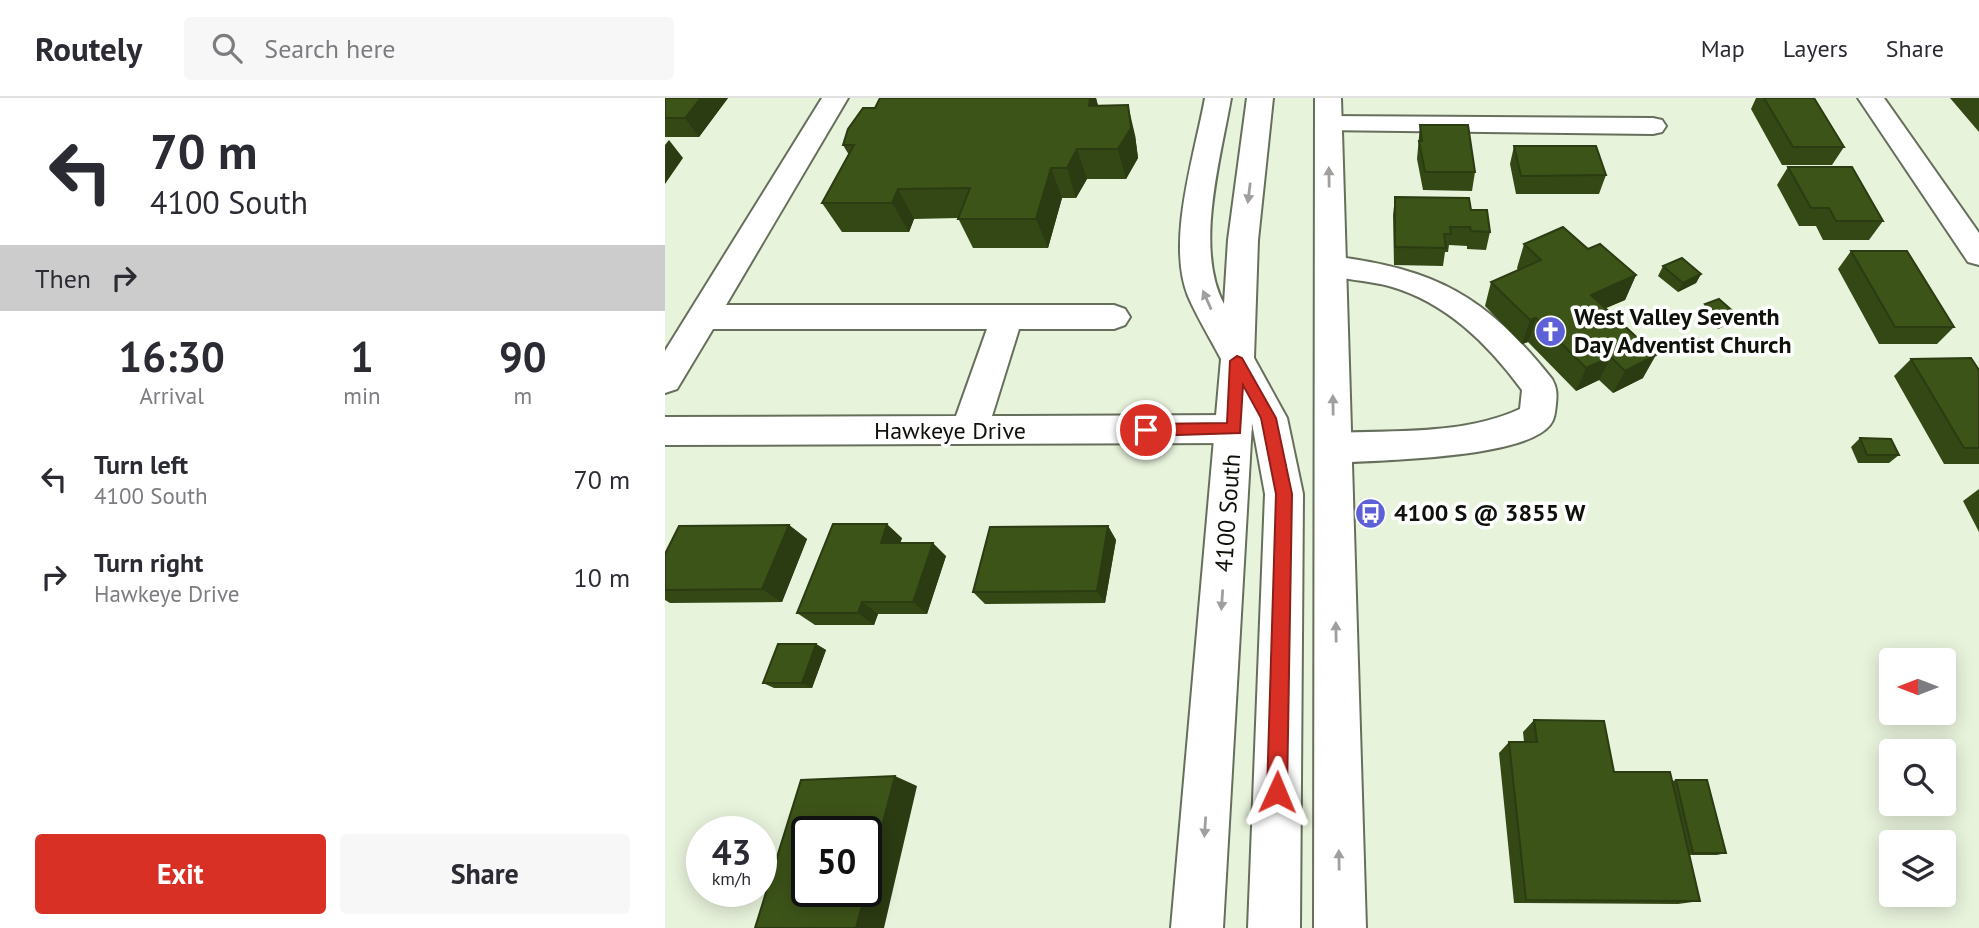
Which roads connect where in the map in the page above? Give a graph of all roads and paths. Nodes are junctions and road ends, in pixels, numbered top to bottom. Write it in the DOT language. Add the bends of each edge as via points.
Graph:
graph roads {
  1 [pos="835,98"];
  2 [pos="1218,98"];
  3 [pos="1260,98"];
  4 [pos="1871,98"];
  5 [pos="1328,111"];
  6 [pos="1653,126"];
  7 [pos="1979,255"];
  8 [pos="1331,266"];
  9 [pos="702,317"];
  10 [pos="1007,317"];
  11 [pos="1114,317"];
  12 [pos="1237,361"];
  13 [pos="665,380"];
  14 [pos="1234,429"];
  15 [pos="969,431"];
  16 [pos="665,432"];
  17 [pos="1334,448"];
  18 [pos="1197,928"];
  19 [pos="1274,928"];
  20 [pos="1340,928"];
  1 -- 9 [label="main road"];
  12 -- 2 [label="main road, one-way" via="1203,294 1196,255"];
  3 -- 12 [label="main road, 4100 South, one-way" via="1244,240"];
  4 -- 7 [label="main road"];
  5 -- 6 [label="main road"];
  8 -- 5 [label="main road, one-way"];
  17 -- 8 [label="main road, one-way"];
  8 -- 17 [label="main road" via="1398,275 1444,295 1510,347 1540,388 1538,417 1503,433 1454,441"];
  9 -- 10 [label="main road"];
  9 -- 13 [label="main road"];
  10 -- 11 [label="main road"];
  10 -- 15 [label="main road"];
  12 -- 14 [label="main road, 4100 South"];
  12 -- 19 [label="main road" via="1269,418 1284,494"];
  14 -- 15 [label="main road, Hawkeye Drive"];
  14 -- 18 [label="main road, 4100 South, one-way"];
  15 -- 16 [label="main road, Hawkeye Drive"];
  20 -- 17 [label="main road, one-way"];
}
